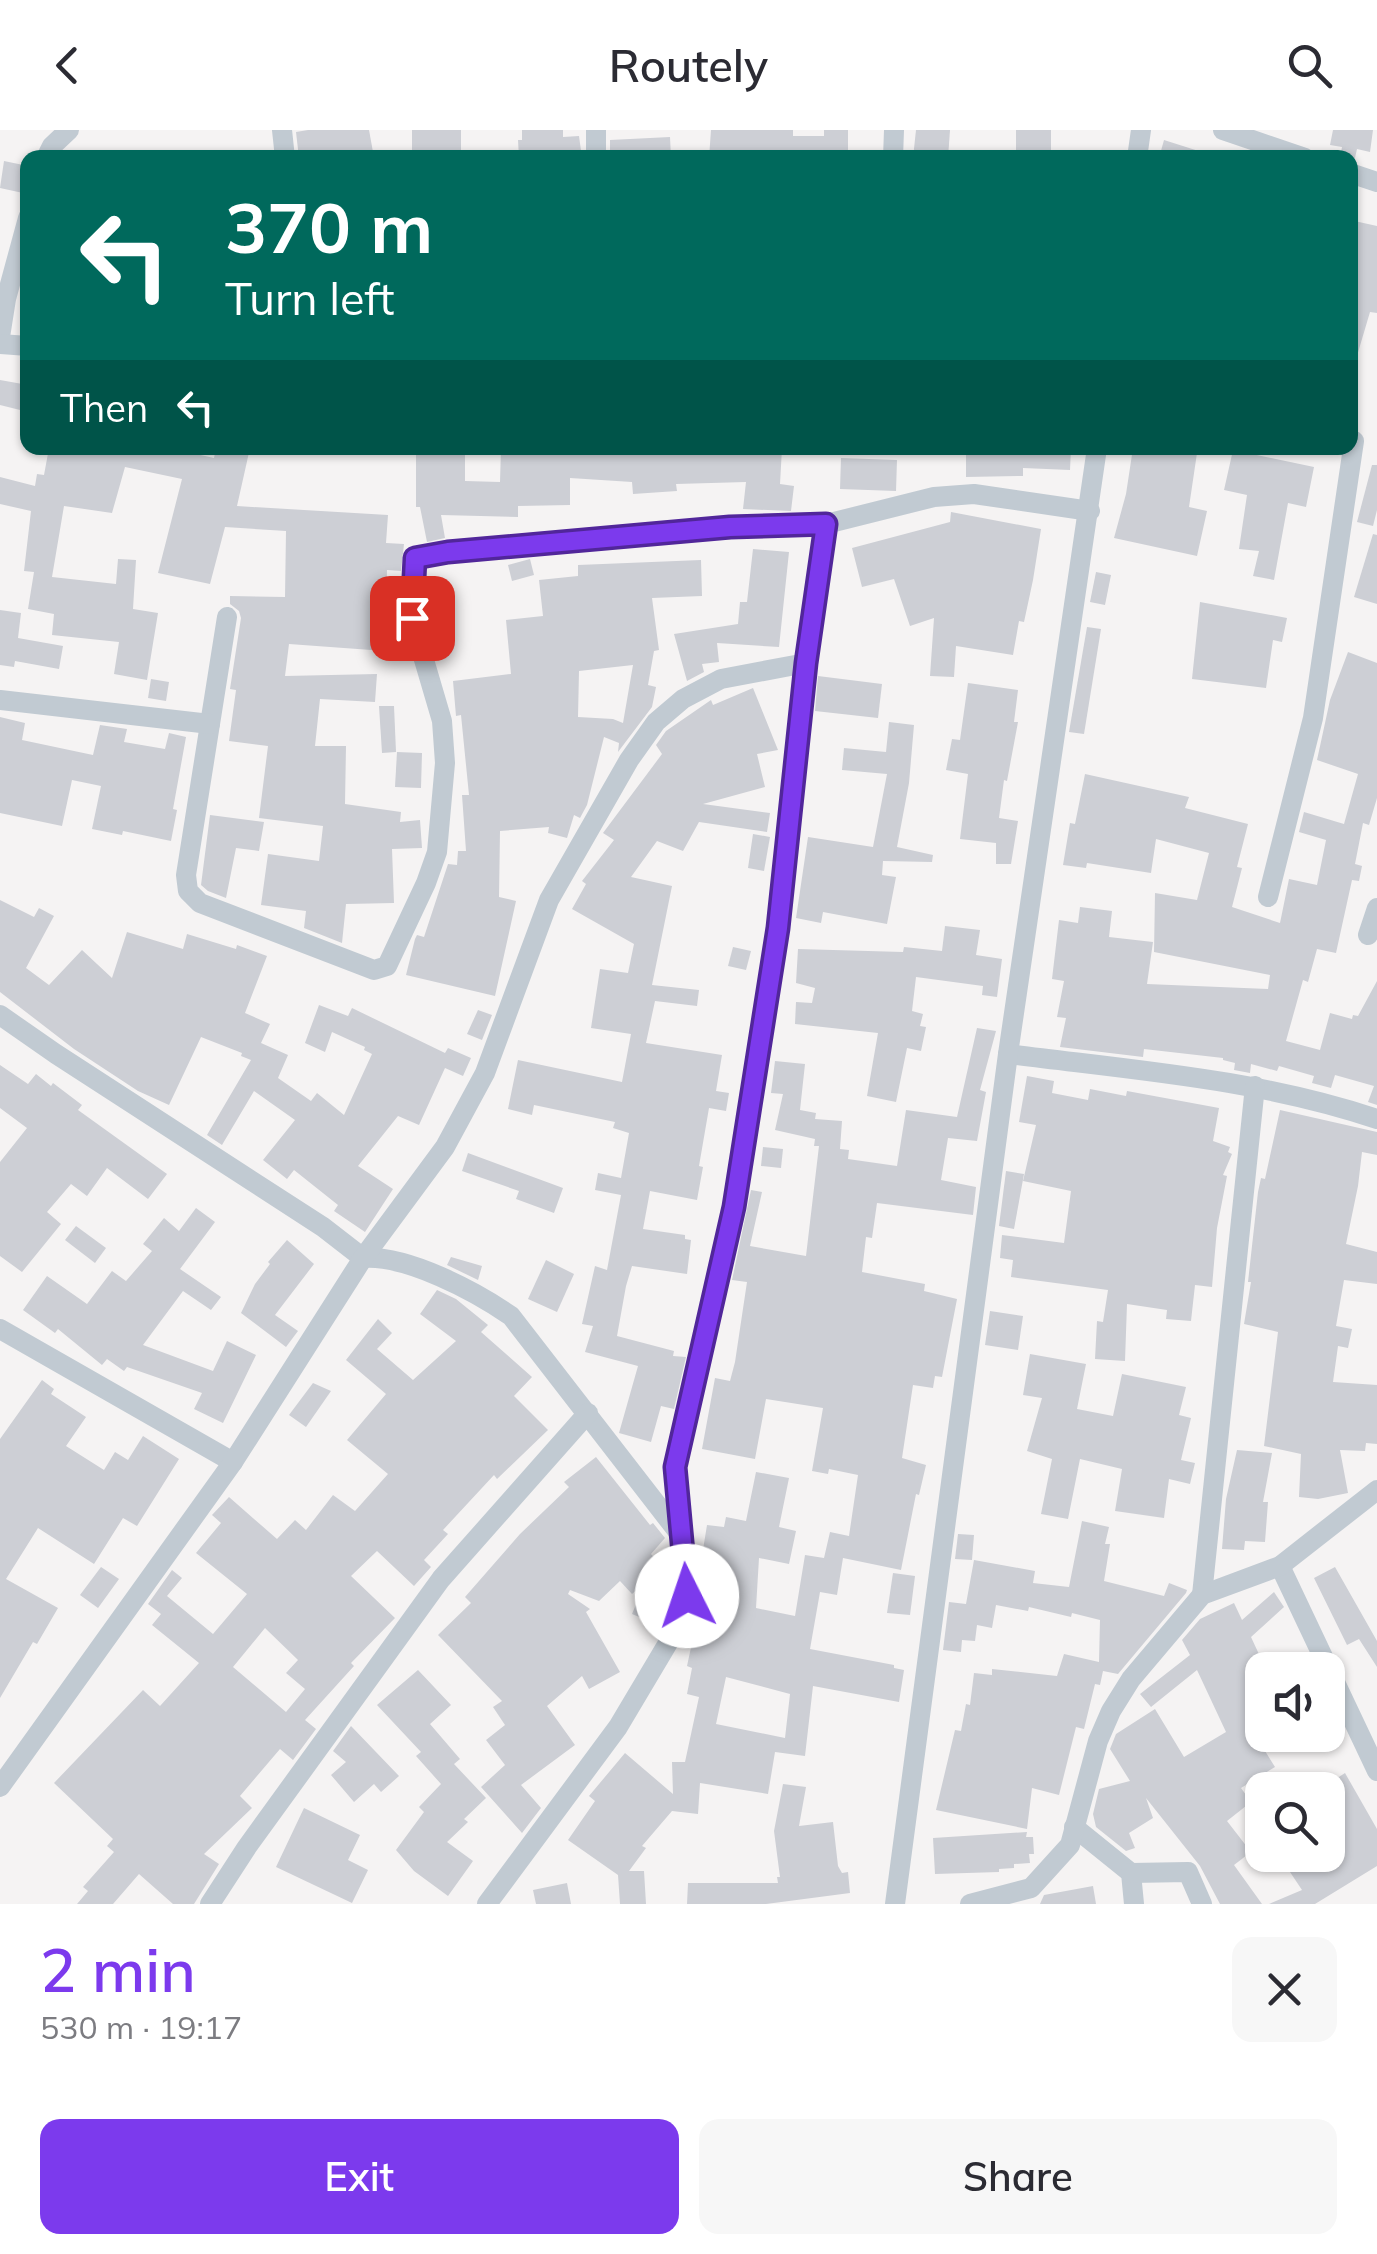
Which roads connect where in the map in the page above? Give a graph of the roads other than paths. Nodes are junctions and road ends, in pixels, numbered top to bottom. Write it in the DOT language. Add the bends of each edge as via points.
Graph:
graph roads {
  1 [pos="69,130"];
  2 [pos="1223,130"];
  3 [pos="50,150"];
  4 [pos="1281,150"];
  5 [pos="20,245"];
  6 [pos="3,301"];
  7 [pos="0,341"];
  8 [pos="1096,455"];
  9 [pos="1350,455"];
  10 [pos="1090,510"];
  11 [pos="826,524"];
  12 [pos="227,617"];
  13 [pos="806,663"];
  14 [pos="0,700"];
  15 [pos="210,724"];
  16 [pos="1268,898"];
  17 [pos="1377,908"];
  18 [pos="1368,935"];
  19 [pos="0,1015"];
  20 [pos="1008,1054"];
  21 [pos="1256,1086"];
  22 [pos="1377,1119"];
  23 [pos="363,1258"];
  24 [pos="0,1330"];
  25 [pos="588,1413"];
  26 [pos="233,1462"];
  27 [pos="1377,1490"];
  28 [pos="683,1537"];
  29 [pos="1280,1566"];
  30 [pos="1202,1595"];
  31 [pos="1377,1771"];
  32 [pos="0,1787"];
  33 [pos="1074,1827"];
  34 [pos="1131,1873"];
  35 [pos="210,1904"];
  36 [pos="488,1904"];
  37 [pos="895,1904"];
  38 [pos="970,1904"];
  39 [pos="1134,1904"];
  40 [pos="1202,1904"];
  1 -- 3 [label="street"];
  2 -- 4 [label="street"];
  5 -- 6 [label="street"];
  6 -- 7 [label="street"];
  8 -- 10 [label="street"];
  9 -- 16 [label="street" via="1312,718"];
  10 -- 11 [label="street" via="974,494 934,497"];
  10 -- 20 [label="street"];
  11 -- 13 [label="street"];
  11 -- 15 [label="street" via="415,558 412,618 442,720 445,763 436,852 380,970 200,902 188,891"];
  12 -- 15 [label="street"];
  13 -- 23 [label="street" via="721,679 656,722 550,900 466,1111"];
  13 -- 28 [label="street" via="778,928 734,1207 675,1467"];
  14 -- 15 [label="street"];
  17 -- 18 [label="street"];
  19 -- 23 [label="street"];
  20 -- 21 [label="street"];
  20 -- 37 [label="street"];
  21 -- 22 [label="street"];
  21 -- 30 [label="street"];
  23 -- 25 [label="street" via="401,1262 511,1316"];
  23 -- 26 [label="street"];
  24 -- 26 [label="street"];
  25 -- 28 [label="street"];
  25 -- 35 [label="street" via="442,1579"];
  26 -- 32 [label="street"];
  27 -- 29 [label="street"];
  28 -- 36 [label="street" via="687,1596 668,1643 618,1727"];
  29 -- 30 [label="street"];
  29 -- 31 [label="street"];
  30 -- 33 [label="street" via="1111,1711"];
  33 -- 34 [label="street"];
  33 -- 38 [label="street" via="1070,1845 1031,1888"];
  34 -- 39 [label="street"];
  34 -- 40 [label="street" via="1188,1872"];
}
